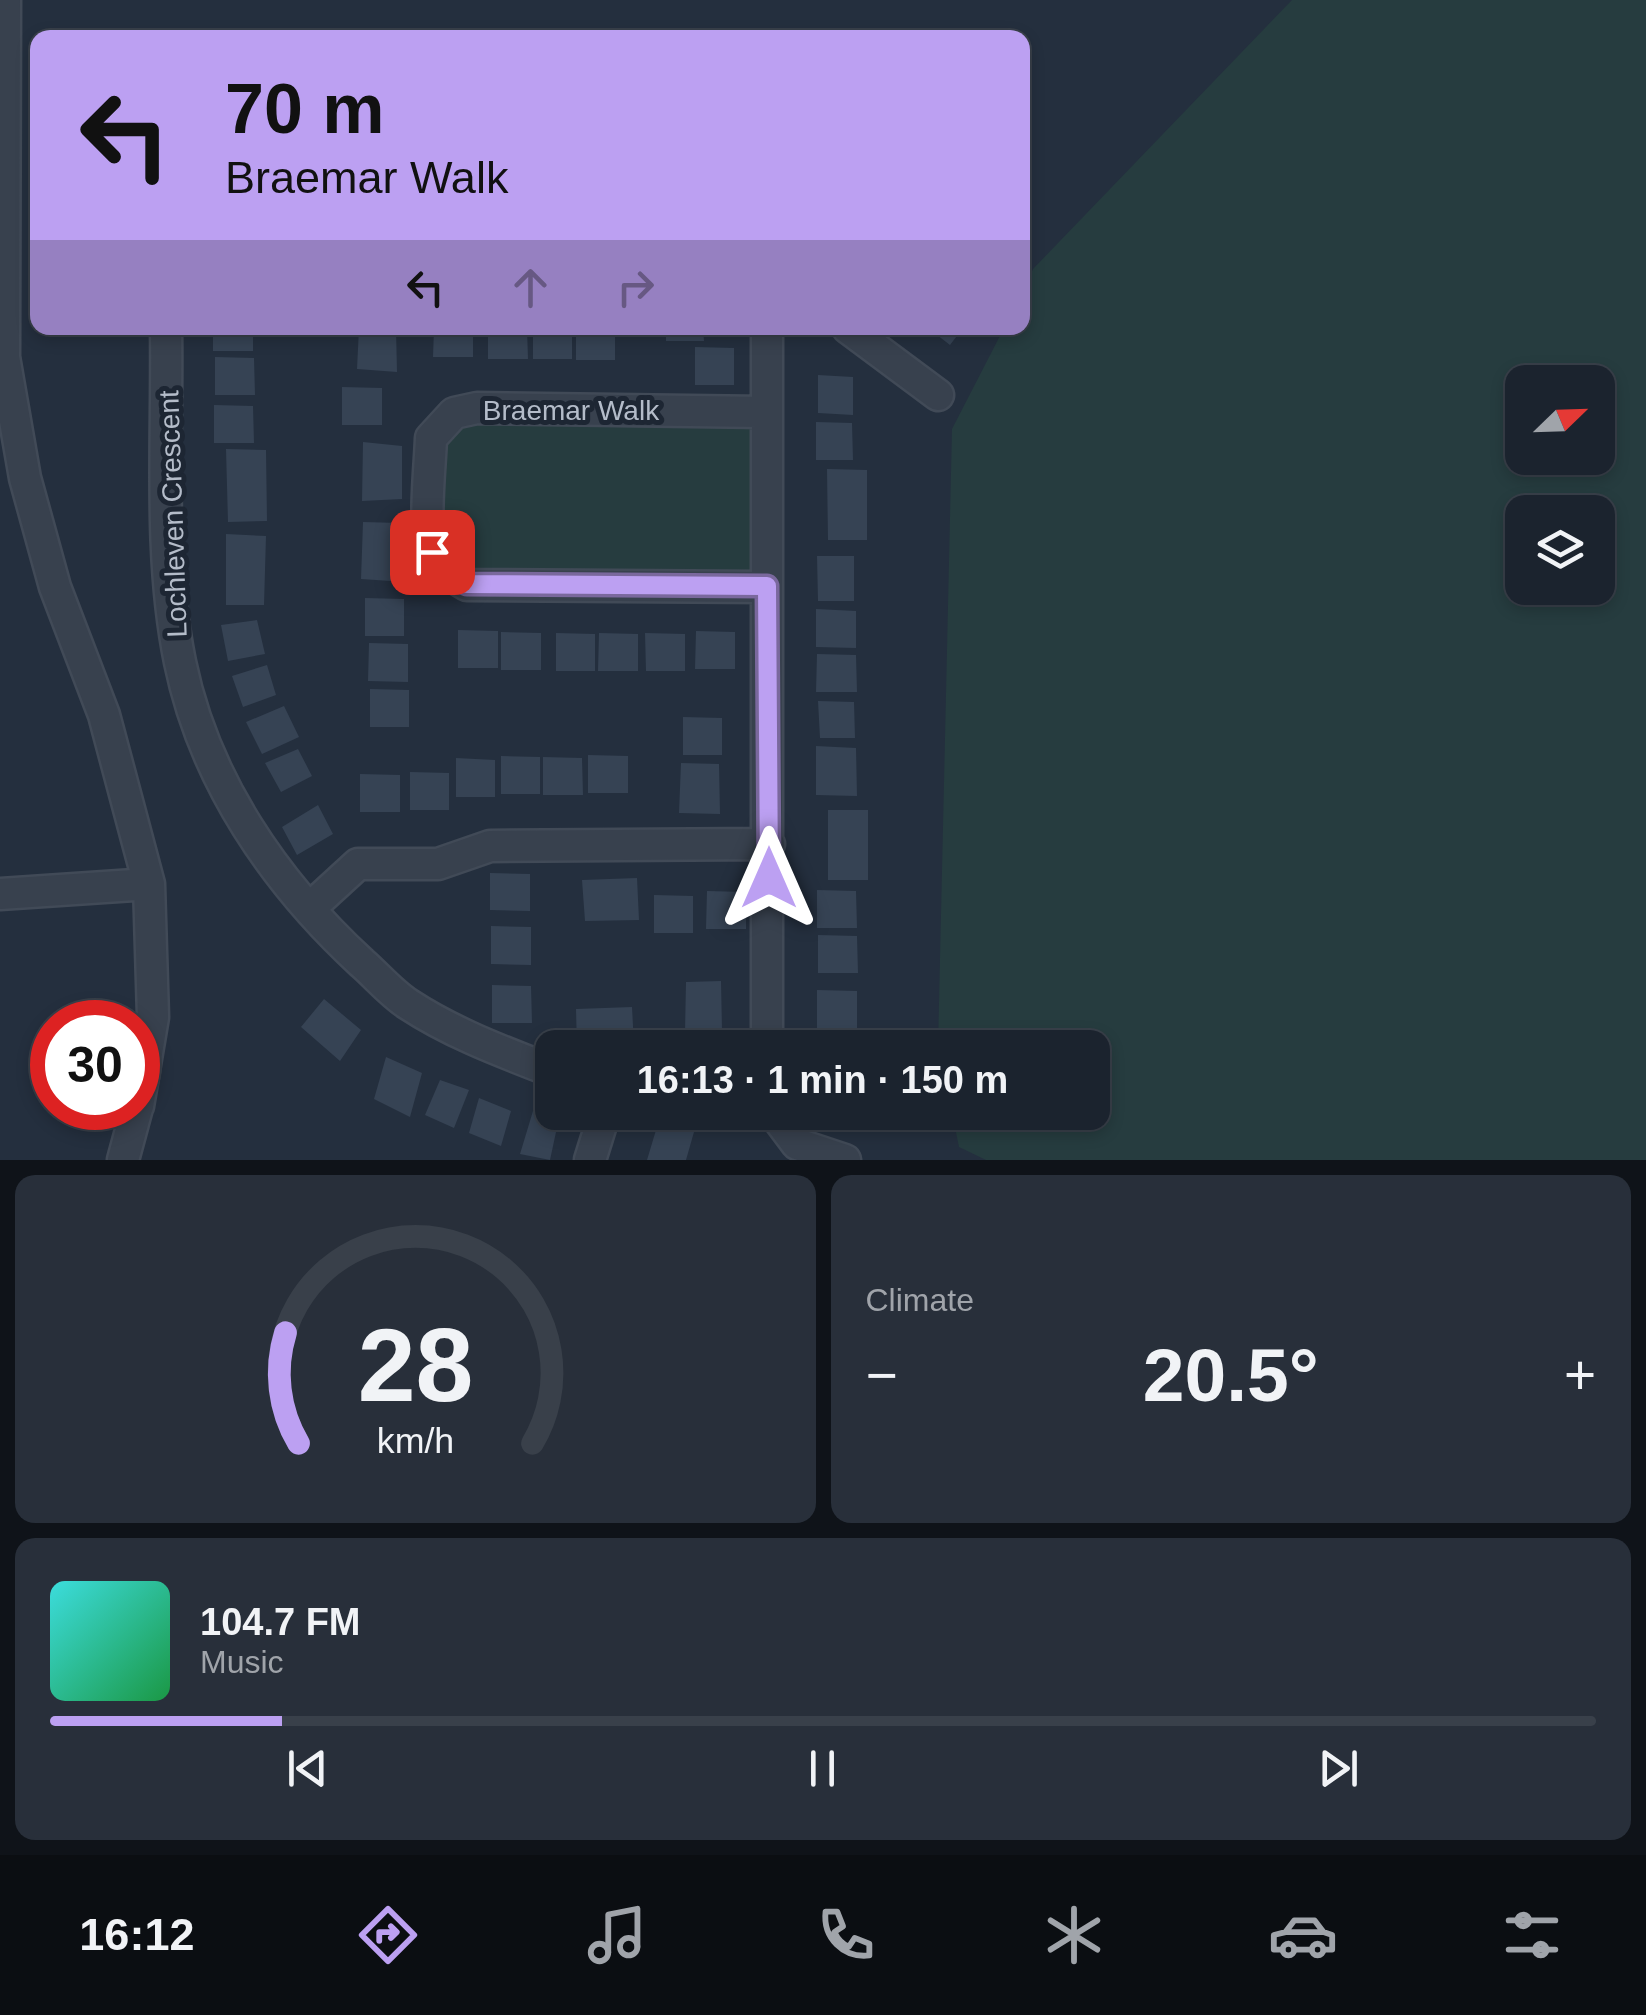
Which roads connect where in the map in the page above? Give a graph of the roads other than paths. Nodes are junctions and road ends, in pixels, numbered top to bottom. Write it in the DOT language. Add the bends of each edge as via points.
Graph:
graph roads {
  1 [pos="4,0"];
  2 [pos="166,335"];
  3 [pos="768,335"];
  4 [pos="857,335"];
  5 [pos="938,395"];
  6 [pos="766,412"];
  7 [pos="767,586"];
  8 [pos="769,844"];
  9 [pos="149,884"];
  10 [pos="0,894"];
  11 [pos="310,908"];
  12 [pos="152,1000"];
  13 [pos="767,1030"];
  14 [pos="535,1064"];
  15 [pos="131,1130"];
  16 [pos="600,1130"];
  17 [pos="787,1130"];
  18 [pos="123,1160"];
  19 [pos="590,1160"];
  20 [pos="845,1160"];
  1 -- 9 [label="street" via="4,356 24,478 55,587 104,715"];
  2 -- 11 [label="street, Lochleven Crescent" via="170,586 180,662 217,769 263,856"];
  3 -- 6 [label="street"];
  4 -- 5 [label="street"];
  6 -- 7 [label="street"];
  6 -- 7 [label="street, Braemar Walk" via="454,413 431,438 430,497 432,552 447,574 467,584"];
  7 -- 8 [label="street"];
  8 -- 11 [label="street" via="490,846 438,864 358,864"];
  8 -- 13 [label="street"];
  9 -- 10 [label="street"];
  9 -- 12 [label="street"];
  11 -- 14 [label="street, Lochleven Crescent" via="406,1002"];
  15 -- 18 [label="street"];
  16 -- 19 [label="street"];
  17 -- 20 [label="street" via="798,1144"];
}
